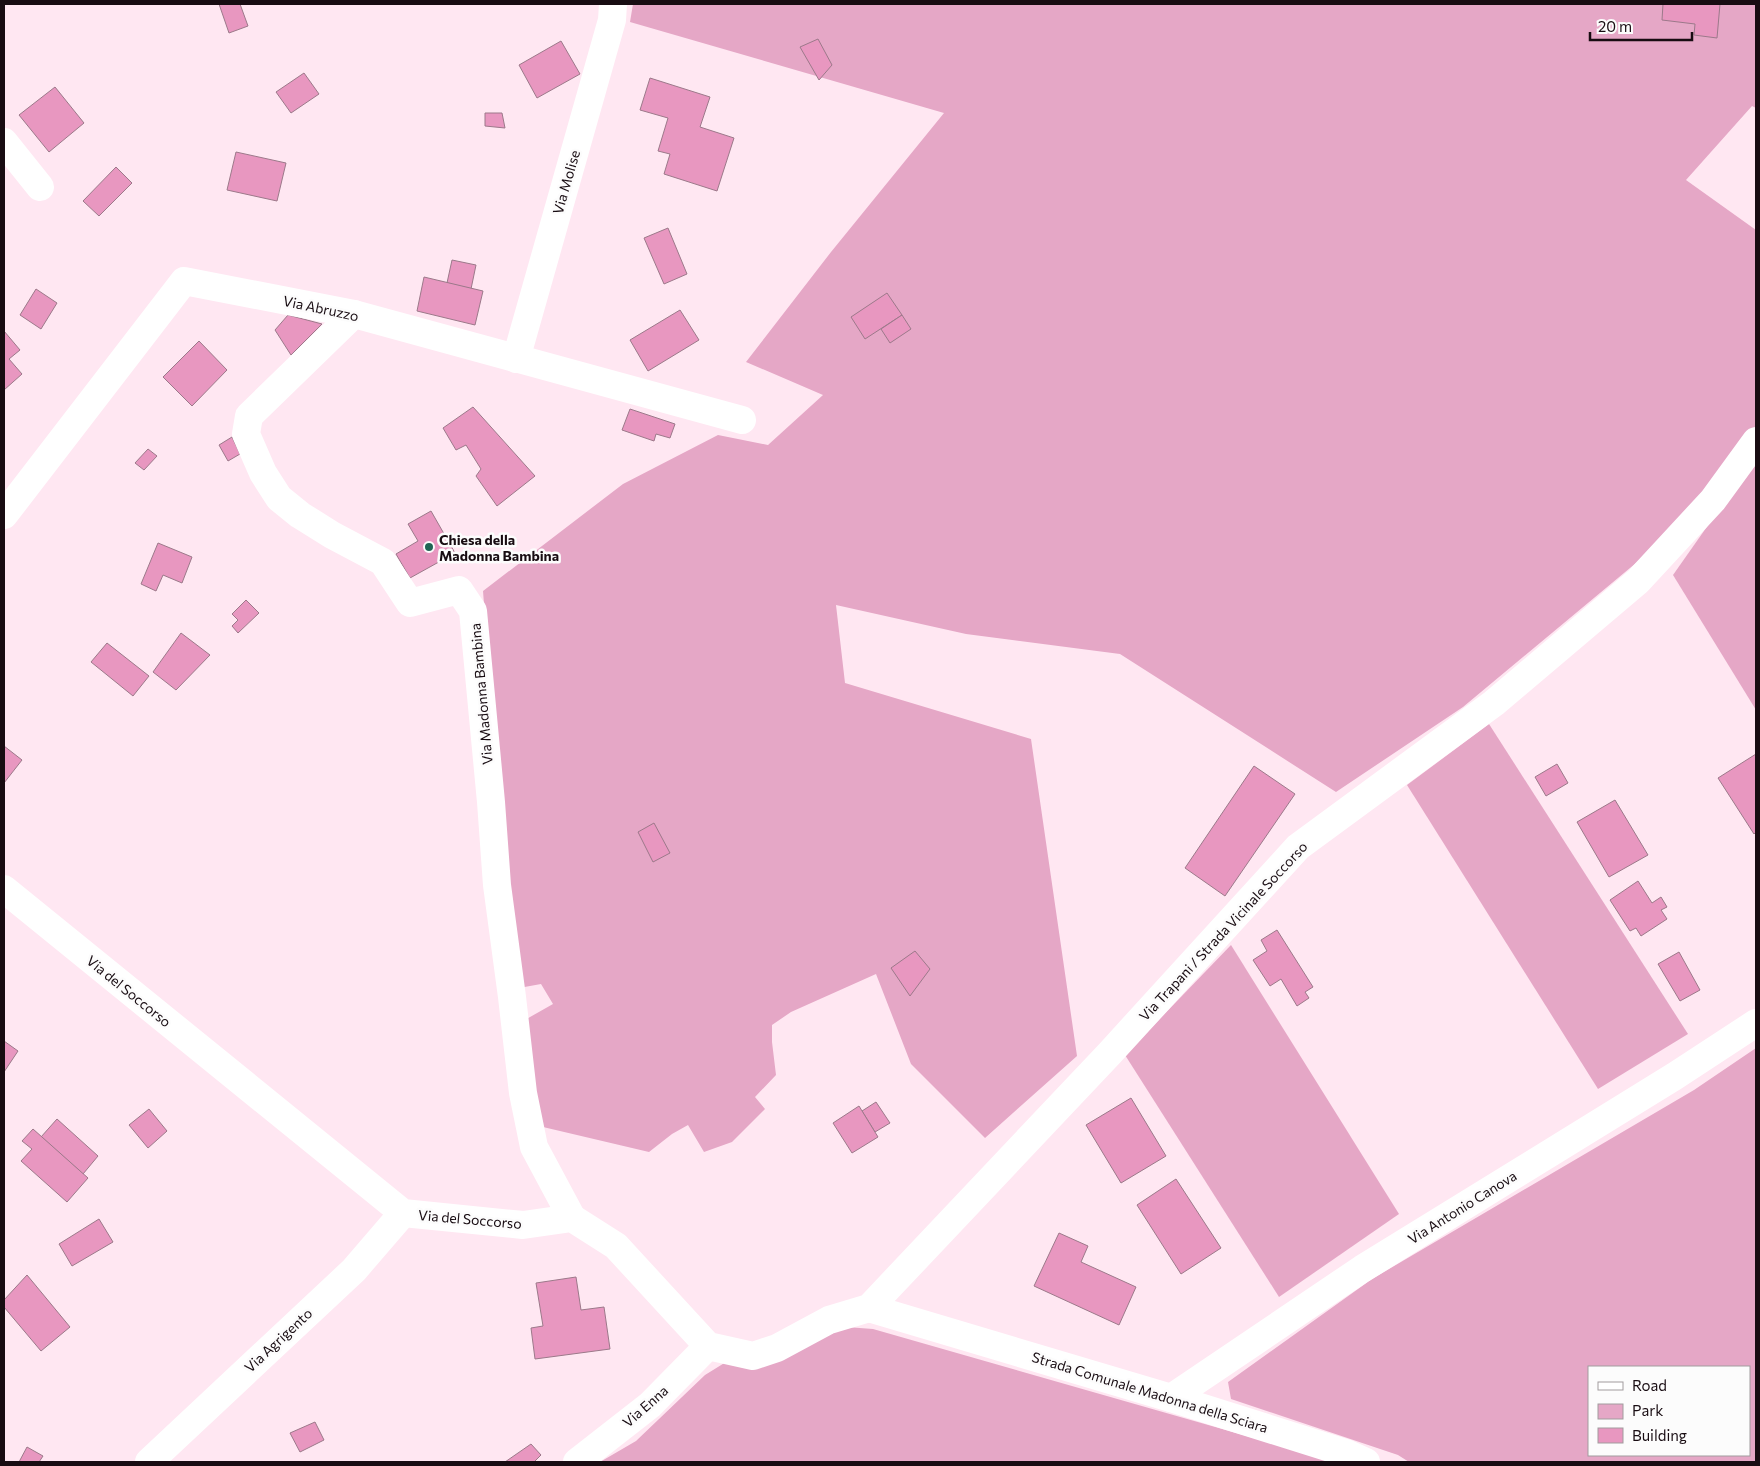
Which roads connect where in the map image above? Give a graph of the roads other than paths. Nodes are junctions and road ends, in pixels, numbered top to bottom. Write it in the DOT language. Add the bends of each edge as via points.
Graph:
graph roads {
  1 [pos="613,4"];
  2 [pos="4,142"];
  3 [pos="40,187"];
  4 [pos="354,314"];
  5 [pos="516,359"];
  6 [pos="742,420"];
  7 [pos="1756,441"];
  8 [pos="4,514"];
  9 [pos="4,889"];
  10 [pos="1756,1023"];
  11 [pos="403,1213"];
  12 [pos="572,1218"];
  13 [pos="868,1308"];
  14 [pos="708,1346"];
  15 [pos="1171,1398"];
  16 [pos="149,1462"];
  17 [pos="577,1462"];
  18 [pos="1366,1462"];
  1 -- 5 [label="street, Via Molise" via="612,20"];
  2 -- 3 [label="street"];
  4 -- 5 [label="street, Via Abruzzo"];
  4 -- 8 [label="street, Via Abruzzo" via="184,281"];
  4 -- 12 [label="street, Via Madonna Bambina" via="250,416 246,434 263,473 279,498 332,535 383,562 410,603 459,590 473,611 497,885 523,1093 534,1147"];
  5 -- 6 [label="street, Via Abruzzo"];
  7 -- 13 [label="street, Via Trapani / Strada Vicinale Soccorso" via="1713,500 1638,580 1494,703 1298,847 1110,1053"];
  9 -- 11 [label="street, Via del Soccorso"];
  10 -- 15 [label="street, Via Antonio Canova" via="1362,1269"];
  11 -- 12 [label="street, Via del Soccorso" via="523,1225"];
  11 -- 16 [label="street, Via Agrigento" via="354,1270"];
  12 -- 14 [label="street" via="616,1246"];
  13 -- 14 [label="street" via="829,1320 778,1348 753,1356"];
  13 -- 15 [label="street, Strada Comunale Madonna della Sciara"];
  14 -- 17 [label="street, Via Enna" via="650,1405"];
  15 -- 18 [label="street, Strada Comunale Madonna della Sciara"];
}
